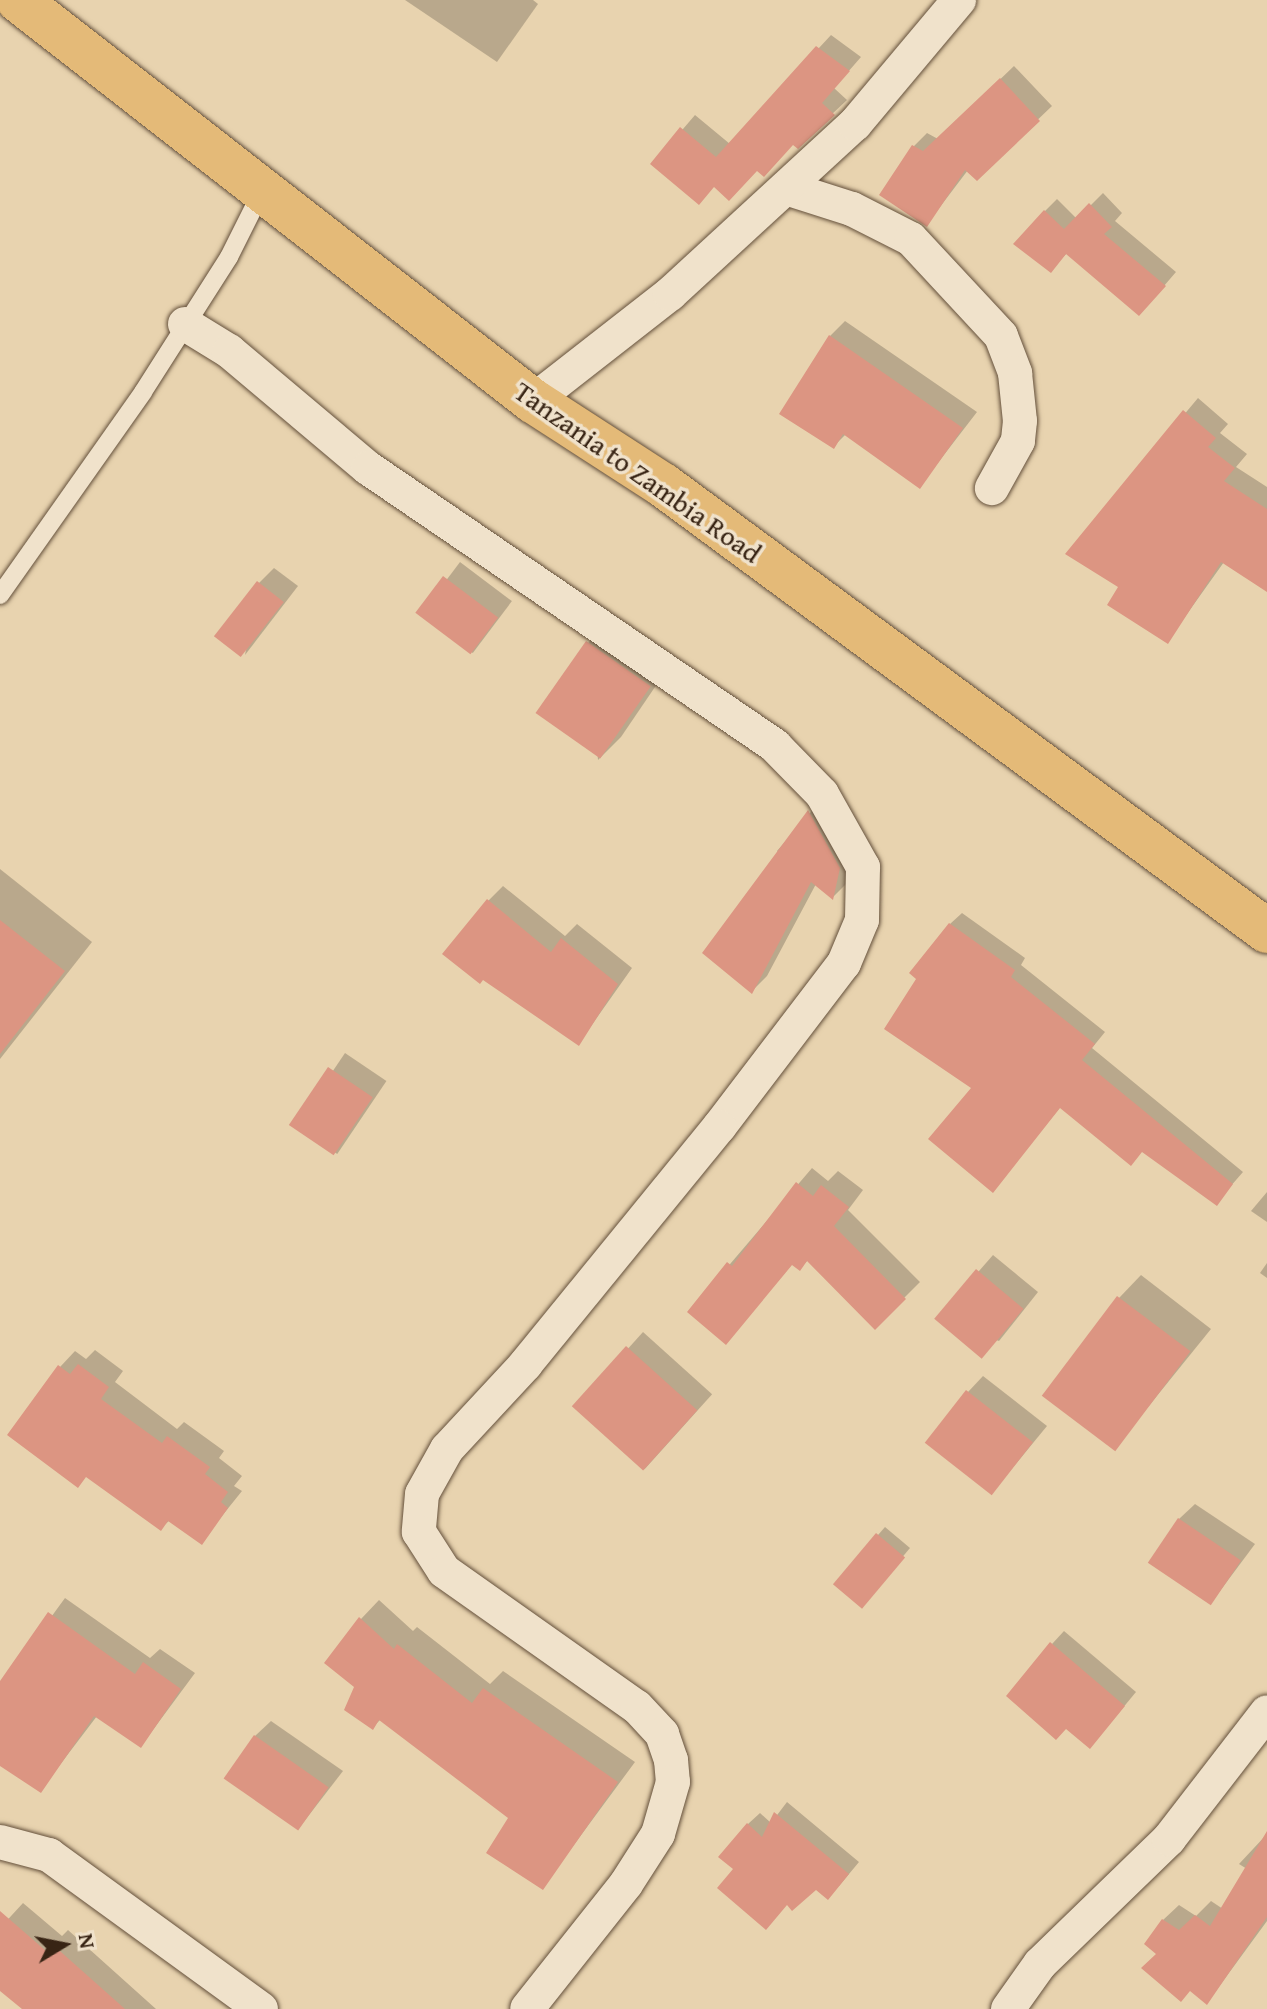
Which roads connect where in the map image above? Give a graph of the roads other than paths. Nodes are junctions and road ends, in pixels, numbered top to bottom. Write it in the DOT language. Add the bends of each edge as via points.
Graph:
graph roads {
  1 [pos="18,0"];
  2 [pos="959,0"];
  3 [pos="786,188"];
  4 [pos="262,191"];
  5 [pos="185,324"];
  6 [pos="533,401"];
  7 [pos="992,488"];
  8 [pos="0,595"];
  9 [pos="1265,925"];
  10 [pos="1267,1712"];
  11 [pos="0,1842"];
  12 [pos="261,2009"];
  13 [pos="527,2009"];
  14 [pos="1008,2009"];
  1 -- 4 [label="highway, Tanzania to Zambia Road"];
  2 -- 3 [label="street" via="855,124"];
  3 -- 6 [label="street" via="670,294"];
  3 -- 7 [label="street" via="863,213 911,239 1001,336 1015,373 1020,421 1018,441"];
  4 -- 5 [label="lane"];
  4 -- 6 [label="highway, Tanzania to Zambia Road"];
  5 -- 8 [label="lane"];
  5 -- 13 [label="street" via="229,351 368,468 775,746 822,794 863,867 862,920 844,963 526,1364 447,1449 422,1494 419,1532 444,1571 637,1707 662,1734 671,1760 673,1782 658,1834 626,1884"];
  6 -- 9 [label="highway, Tanzania to Zambia Road" via="663,485"];
  10 -- 14 [label="street" via="1169,1839 1040,1964"];
  11 -- 12 [label="street" via="49,1855"];
}
